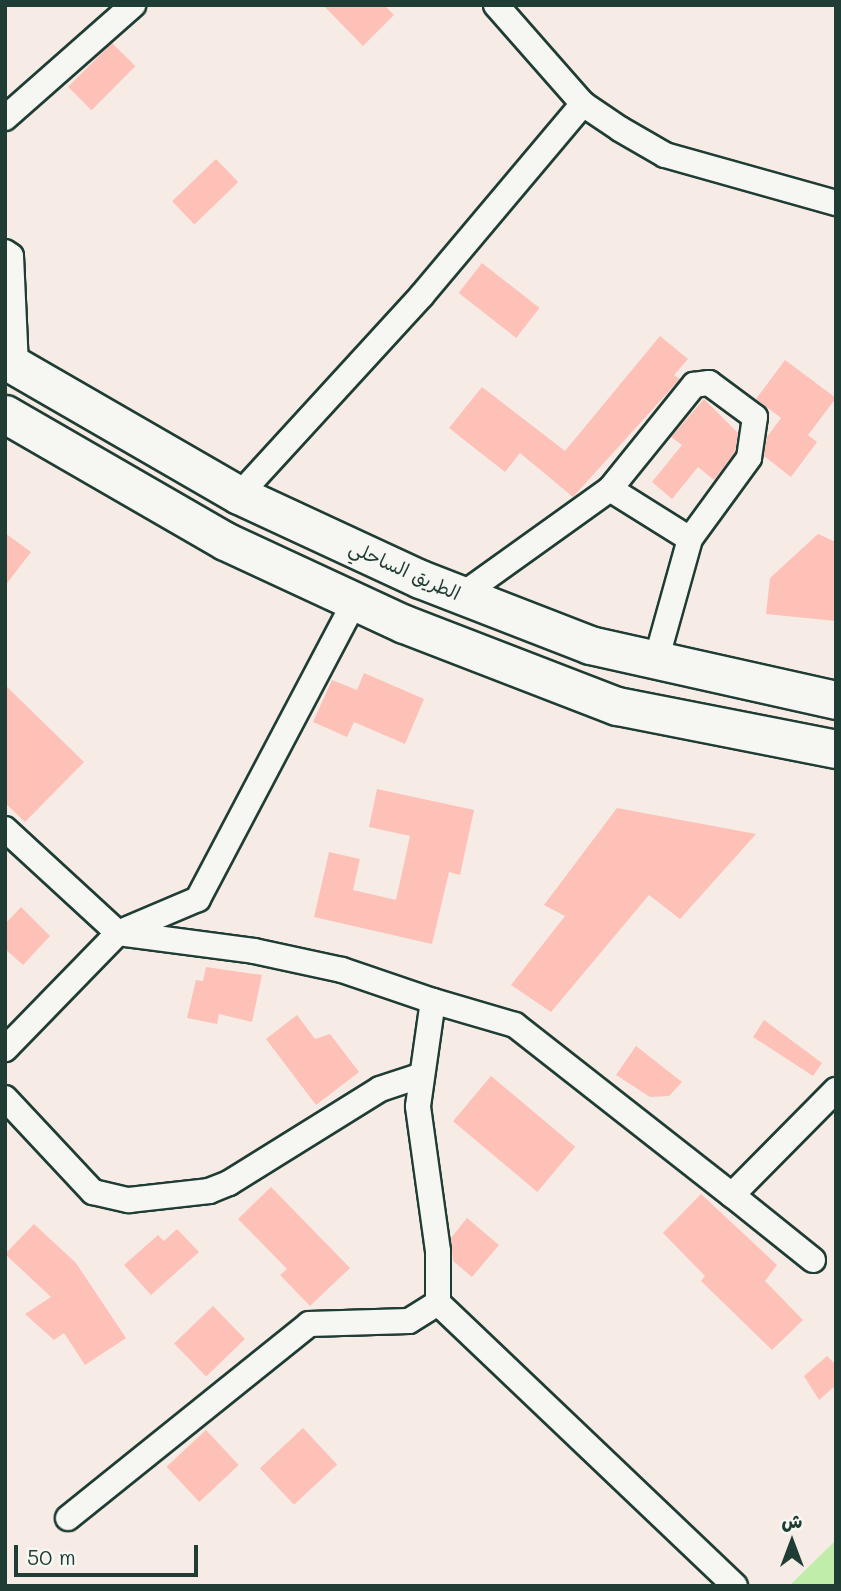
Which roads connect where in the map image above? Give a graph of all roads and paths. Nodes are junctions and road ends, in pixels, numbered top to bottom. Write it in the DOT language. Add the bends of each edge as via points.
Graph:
graph roads {
  1 [pos="133,5"];
  2 [pos="504,8"];
  3 [pos="583,104"];
  4 [pos="5,118"];
  5 [pos="836,203"];
  6 [pos="5,252"];
  7 [pos="11,364"];
  8 [pos="5,414"];
  9 [pos="610,489"];
  10 [pos="239,495"];
  11 [pos="690,539"];
  12 [pos="462,595"];
  13 [pos="355,601"];
  14 [pos="656,661"];
  15 [pos="836,700"];
  16 [pos="836,750"];
  17 [pos="5,829"];
  18 [pos="118,933"];
  19 [pos="433,1001"];
  20 [pos="5,1049"];
  21 [pos="418,1076"];
  22 [pos="836,1090"];
  23 [pos="5,1098"];
  24 [pos="732,1195"];
  25 [pos="813,1260"];
  26 [pos="438,1303"];
  27 [pos="68,1518"];
  28 [pos="735,1586"];
  1 -- 4 [label="street"];
  2 -- 3 [label="street"];
  3 -- 5 [label="street" via="666,155"];
  3 -- 10 [label="street" via="422,295"];
  6 -- 7 [label="street" via="11,256"];
  7 -- 10 [label="highway, الطريق الساحلي"];
  8 -- 13 [label="highway" via="225,541"];
  9 -- 11 [label="street"];
  9 -- 11 [label="street" via="694,385 709,383 755,417 749,458"];
  9 -- 12 [label="street"];
  10 -- 12 [label="highway, الطريق الساحلي"];
  11 -- 14 [label="street"];
  12 -- 14 [label="highway, الطريق الساحلي" via="590,645"];
  13 -- 16 [label="highway" via="617,706"];
  13 -- 18 [label="street" via="198,899"];
  14 -- 15 [label="highway, الطريق الساحلي"];
  17 -- 18 [label="street"];
  18 -- 19 [label="street" via="254,951 342,970"];
  18 -- 20 [label="street"];
  19 -- 21 [label="street"];
  19 -- 24 [label="street" via="515,1025"];
  21 -- 23 [label="street" via="380,1089 229,1183 209,1191 129,1200 93,1192"];
  21 -- 26 [label="street"];
  22 -- 24 [label="street"];
  24 -- 25 [label="street"];
  26 -- 27 [label="street" via="409,1321 309,1324"];
  26 -- 28 [label="street"];
}
